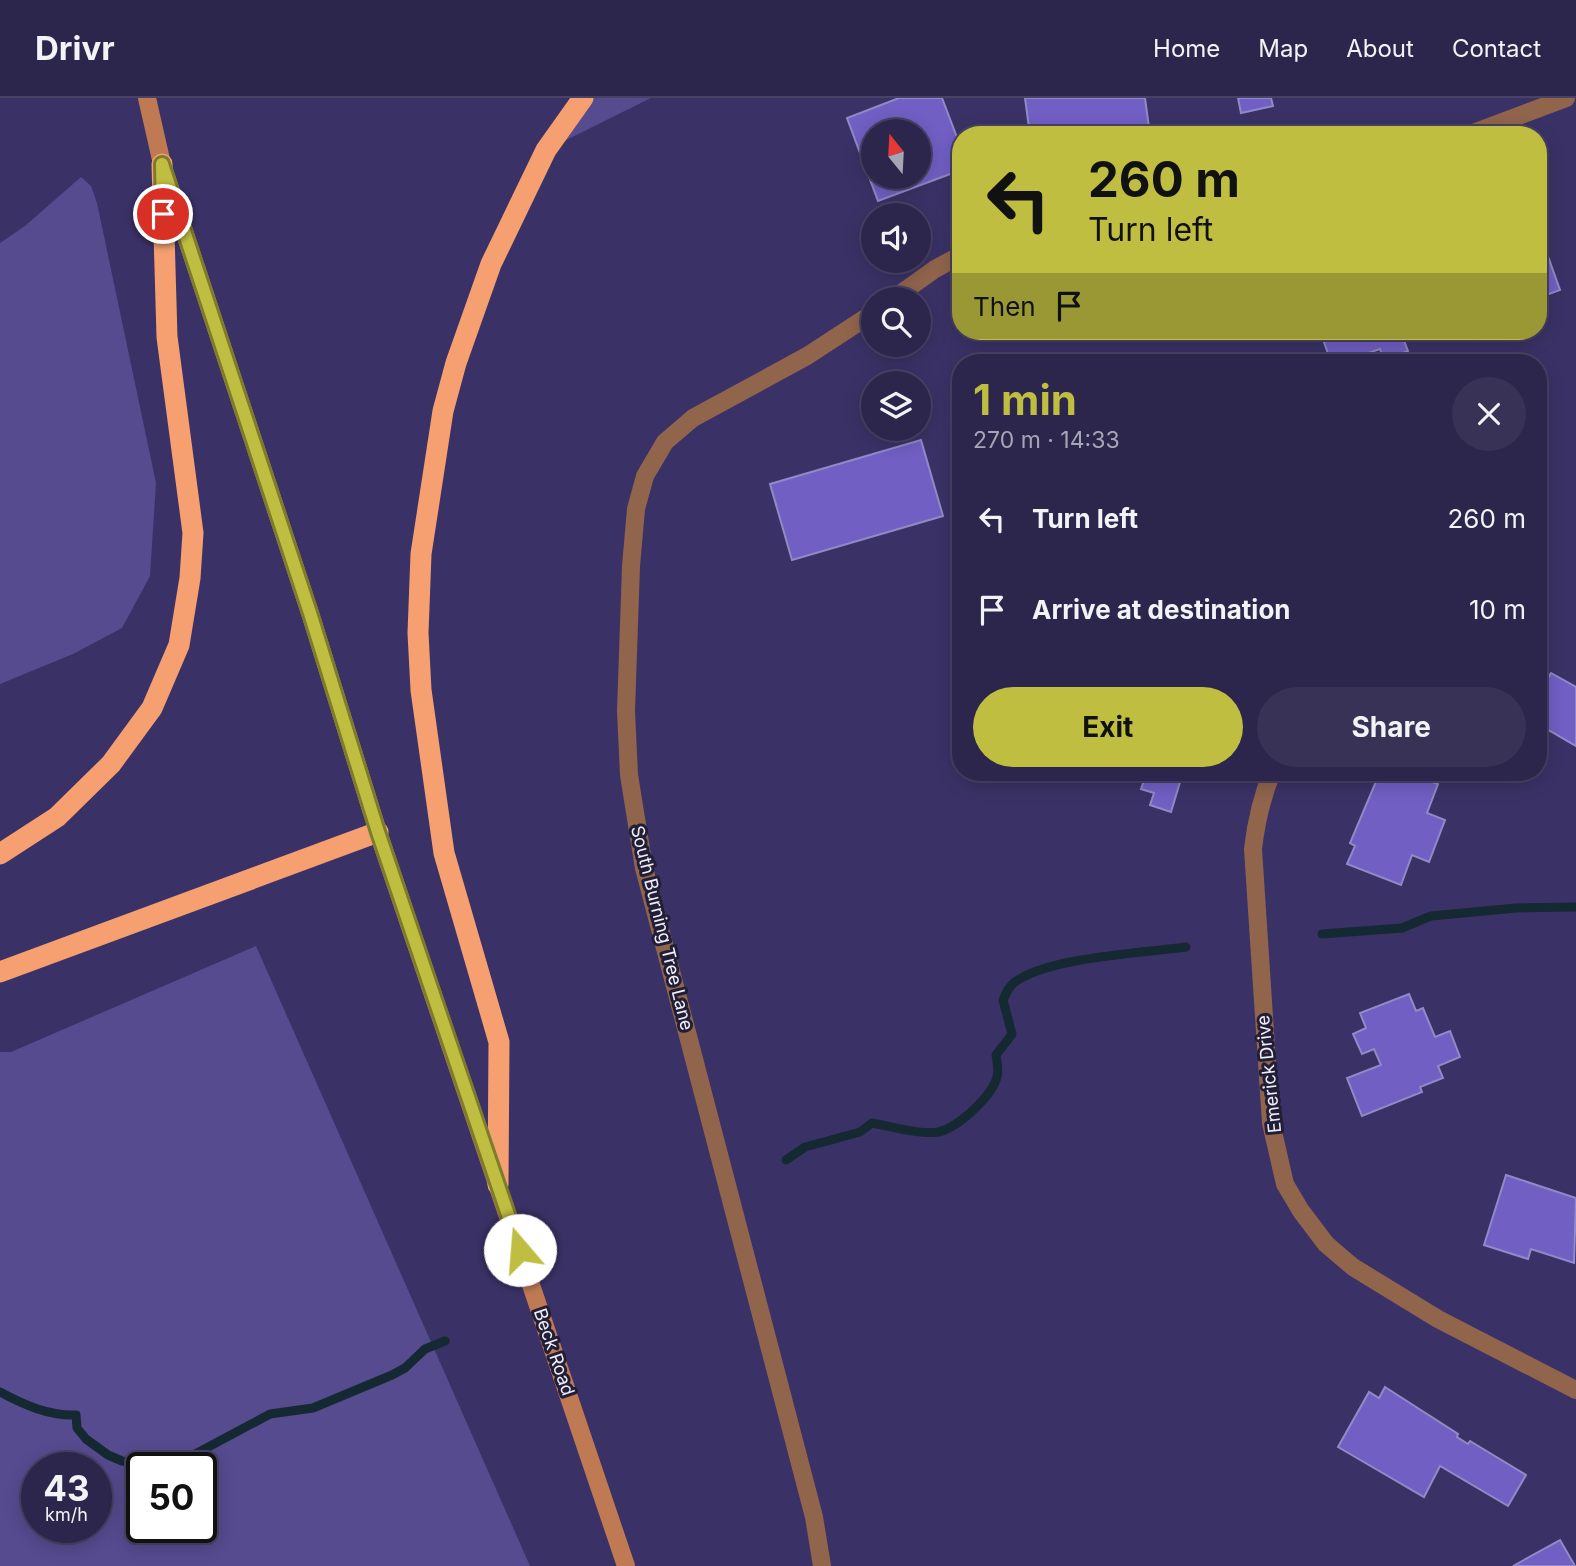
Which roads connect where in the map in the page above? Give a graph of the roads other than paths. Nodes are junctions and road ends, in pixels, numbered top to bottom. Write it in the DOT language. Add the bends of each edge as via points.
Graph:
graph roads {
  1 [pos="147,98"];
  2 [pos="583,98"];
  3 [pos="1566,98"];
  4 [pos="1492,126"];
  5 [pos="162,164"];
  6 [pos="952,260"];
  7 [pos="910,287"];
  8 [pos="861,321"];
  9 [pos="1269,781"];
  10 [pos="378,832"];
  11 [pos="0,854"];
  12 [pos="0,972"];
  13 [pos="498,1185"];
  14 [pos="1576,1390"];
  15 [pos="626,1566"];
  16 [pos="822,1566"];
  1 -- 5 [label="main road, Beck Road"];
  2 -- 13 [label="highway" via="547,150 491,264 443,411 421,554 421,690 444,853 499,1042"];
  3 -- 4 [label="street"];
  5 -- 10 [label="main road, Beck Road"];
  5 -- 11 [label="highway" via="167,337 193,533 179,645 152,708 111,764 57,817"];
  6 -- 7 [label="street"];
  8 -- 16 [label="street, South Burning Tree Lane" via="693,418 665,442 645,476 636,509 626,711 629,775 640,845 814,1517"];
  9 -- 14 [label="street, Emerick Drive" via="1255,825 1253,849 1271,1123 1285,1184 1326,1244 1353,1267 1438,1319"];
  10 -- 12 [label="highway"];
  10 -- 13 [label="main road, Beck Road"];
  13 -- 15 [label="main road, Beck Road"];
}
